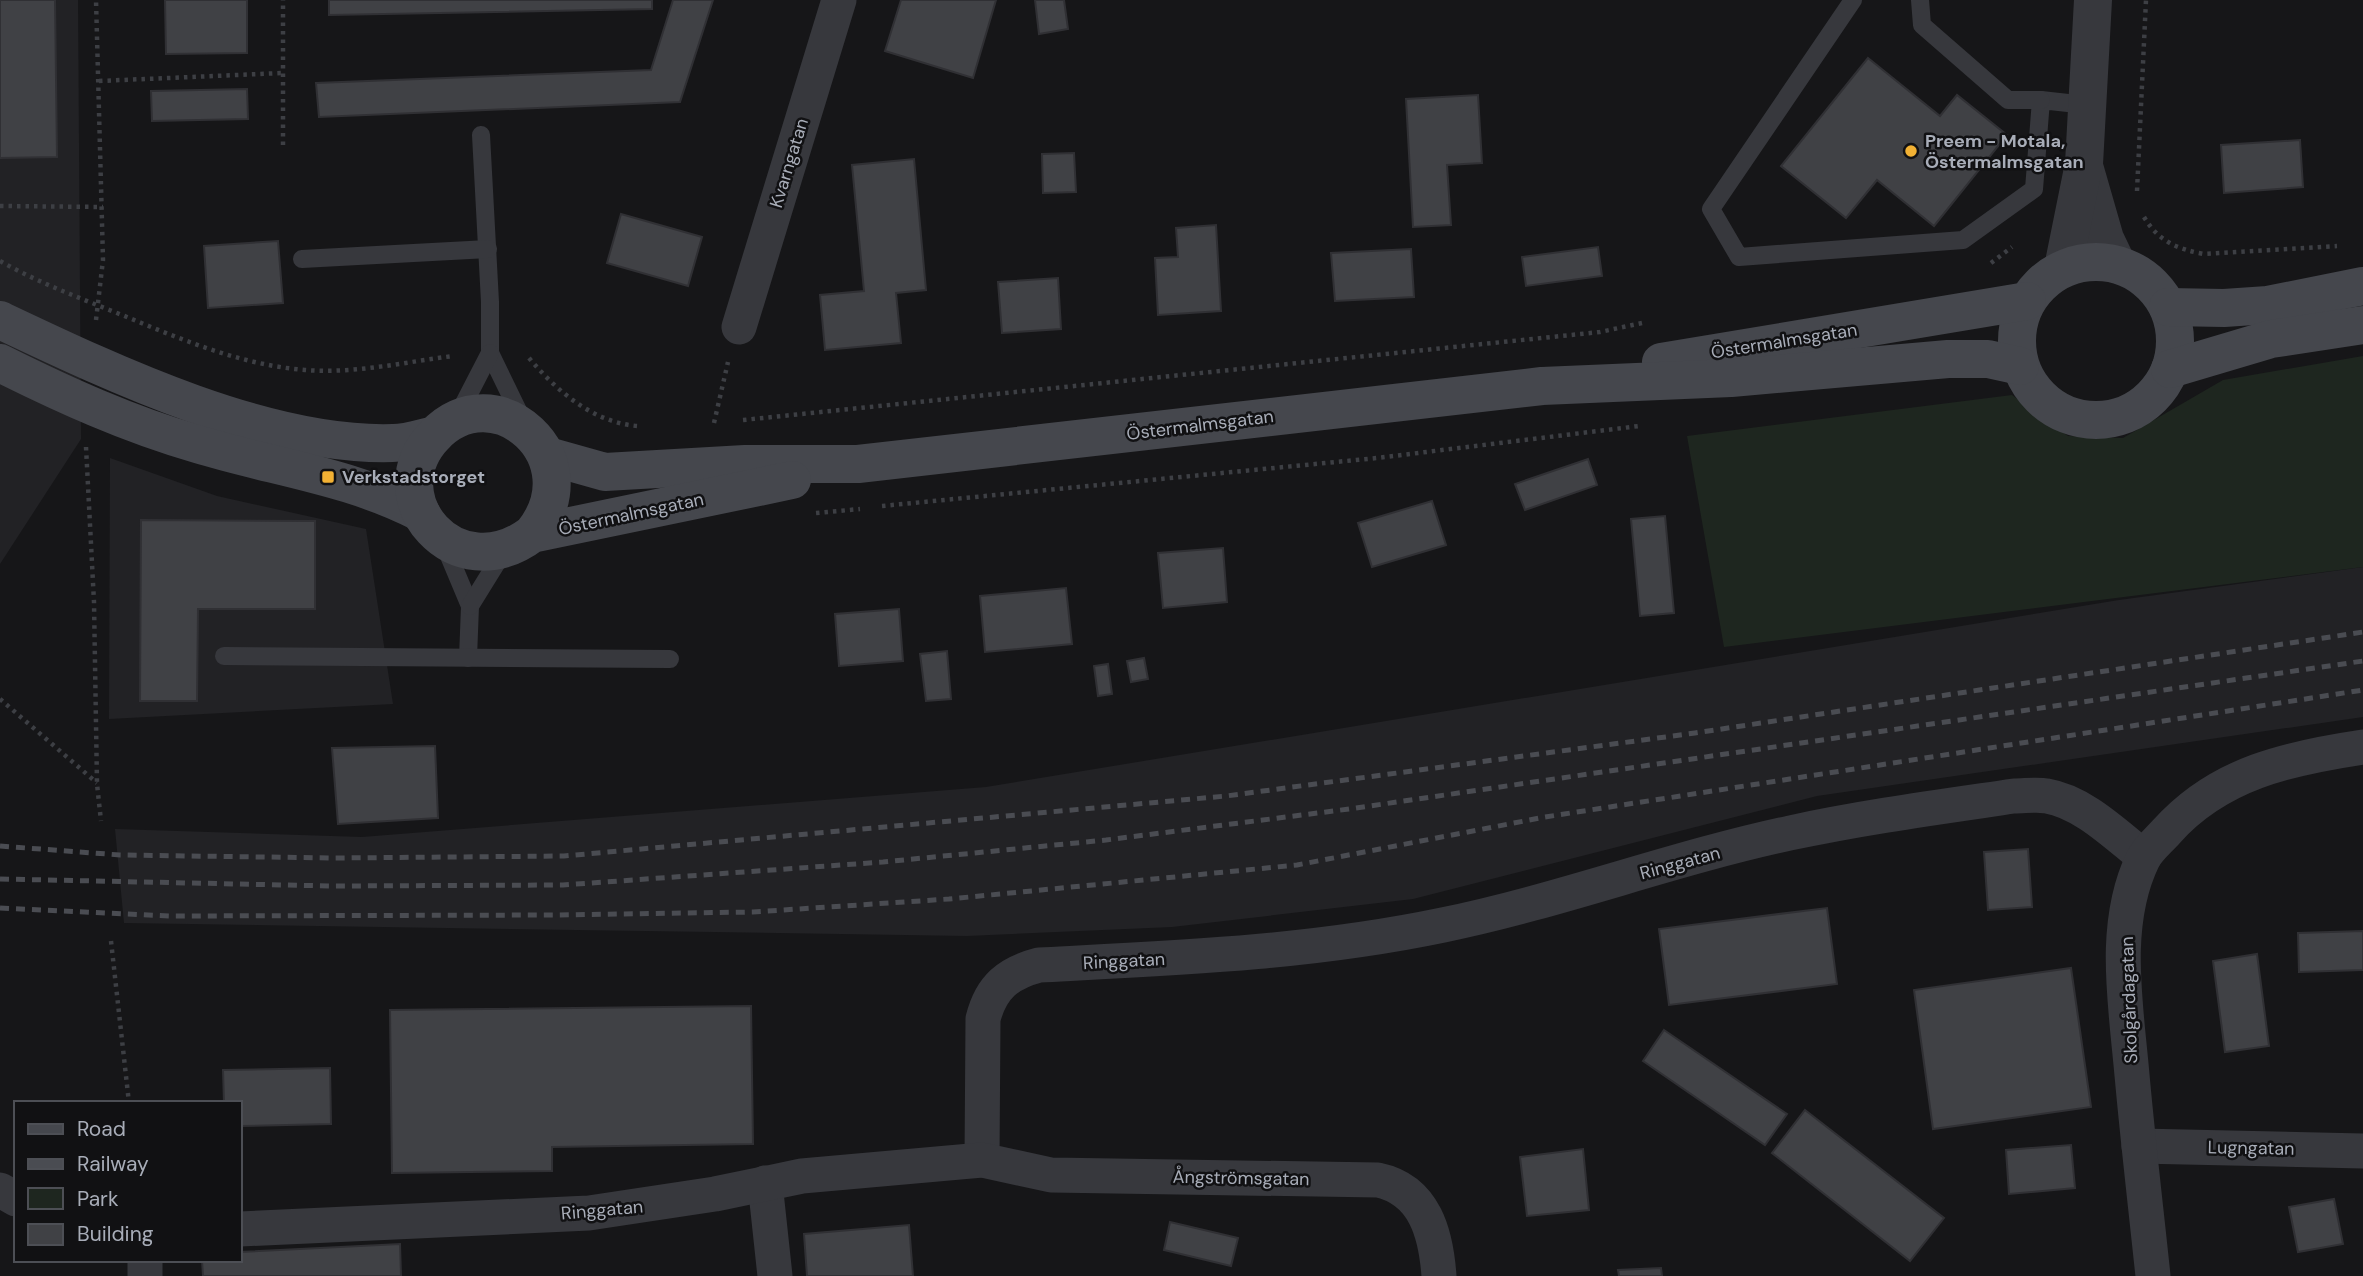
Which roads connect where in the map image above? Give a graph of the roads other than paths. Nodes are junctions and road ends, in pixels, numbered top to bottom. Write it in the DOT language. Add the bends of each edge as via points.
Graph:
graph roads {
  1 [pos="839,0"];
  2 [pos="1853,0"];
  3 [pos="1920,0"];
  4 [pos="2093,0"];
  5 [pos="2041,100"];
  6 [pos="2086,105"];
  7 [pos="481,135"];
  8 [pos="2085,226"];
  9 [pos="488,249"];
  10 [pos="302,259"];
  11 [pos="2117,264"];
  12 [pos="2063,268"];
  13 [pos="2363,286"];
  14 [pos="2027,300"];
  15 [pos="2168,307"];
  16 [pos="0,320"];
  17 [pos="2363,325"];
  18 [pos="739,327"];
  19 [pos="490,353"];
  20 [pos="0,363"];
  21 [pos="2020,366"];
  22 [pos="2170,369"];
  23 [pos="1542,386"];
  24 [pos="445,428"];
  25 [pos="537,443"];
  26 [pos="858,464"];
  27 [pos="431,526"];
  28 [pos="518,542"];
  29 [pos="470,606"];
  30 [pos="224,656"];
  31 [pos="468,658"];
  32 [pos="670,659"];
  33 [pos="2363,747"];
  34 [pos="2144,857"];
  35 [pos="2138,1146"];
  36 [pos="2363,1151"];
  37 [pos="982,1160"];
  38 [pos="765,1183"];
  39 [pos="242,1229"];
  40 [pos="775,1276"];
  41 [pos="1439,1276"];
  42 [pos="2153,1276"];
  1 -- 18 [label="street, Kvarngatan"];
  2 -- 5 [label="lane" via="1711,209 1739,257 1963,240 2034,189"];
  3 -- 5 [label="lane" via="1922,25 2008,100"];
  4 -- 6 [label="street"];
  5 -- 6 [label="lane"];
  6 -- 8 [label="street"];
  7 -- 9 [label="lane"];
  8 -- 11 [label="street"];
  8 -- 12 [label="street"];
  9 -- 10 [label="lane"];
  9 -- 19 [label="lane"];
  11 -- 12 [label="main road" via="2089,261"];
  11 -- 15 [label="main road" via="2147,280"];
  12 -- 14 [label="main road"];
  13 -- 15 [label="main road" via="2268,305"];
  14 -- 21 [label="main road" via="2017,339"];
  14 -- 23 [label="main road, Östermalmsgatan" via="1726,349"];
  15 -- 22 [label="main road" via="2175,344"];
  16 -- 24 [label="main road, Östermalmsgatan" via="81,359 278,428 367,443 396,443"];
  17 -- 22 [label="main road" via="2271,339"];
  19 -- 24 [label="lane"];
  19 -- 25 [label="lane"];
  20 -- 27 [label="main road, Östermalmsgatan" via="126,421 385,494"];
  21 -- 22 [label="main road" via="2034,390 2054,408 2094,420 2122,416 2140,406 2156,393"];
  21 -- 23 [label="main road, Östermalmsgatan" via="1988,359 1948,359 1731,378"];
  23 -- 26 [label="main road, Östermalmsgatan"];
  24 -- 25 [label="main road, Östermalmsgatan" via="484,415 514,421"];
  24 -- 27 [label="main road" via="419,458 416,472"];
  25 -- 26 [label="main road, Östermalmsgatan" via="605,472 745,464"];
  25 -- 28 [label="main road" via="553,472 550,506"];
  26 -- 28 [label="main road, Östermalmsgatan"];
  27 -- 28 [label="main road, Östermalmsgatan" via="471,552"];
  27 -- 29 [label="lane"];
  28 -- 29 [label="lane"];
  29 -- 31 [label="lane"];
  30 -- 31 [label="lane"];
  31 -- 32 [label="lane"];
  33 -- 34 [label="street, Skolgårdagatan" via="2267,766 2233,780 2174,823"];
  34 -- 35 [label="street, Skolgårdagatan" via="2133,885 2124,940"];
  34 -- 37 [label="street, Ringgatan" via="2072,805 2048,796 2014,796 1789,833 1510,909 1356,942 1262,954 1039,965 1018,971 988,999 983,1019"];
  35 -- 36 [label="street, Lugngatan"];
  35 -- 42 [label="street, Skolgårdagatan"];
  37 -- 38 [label="street, Ringgatan"];
  37 -- 41 [label="street, Ångströmsgatan" via="1051,1175 1395,1183 1423,1211 1433,1230"];
  38 -- 39 [label="street, Ringgatan" via="589,1213"];
  38 -- 40 [label="street"];
}
